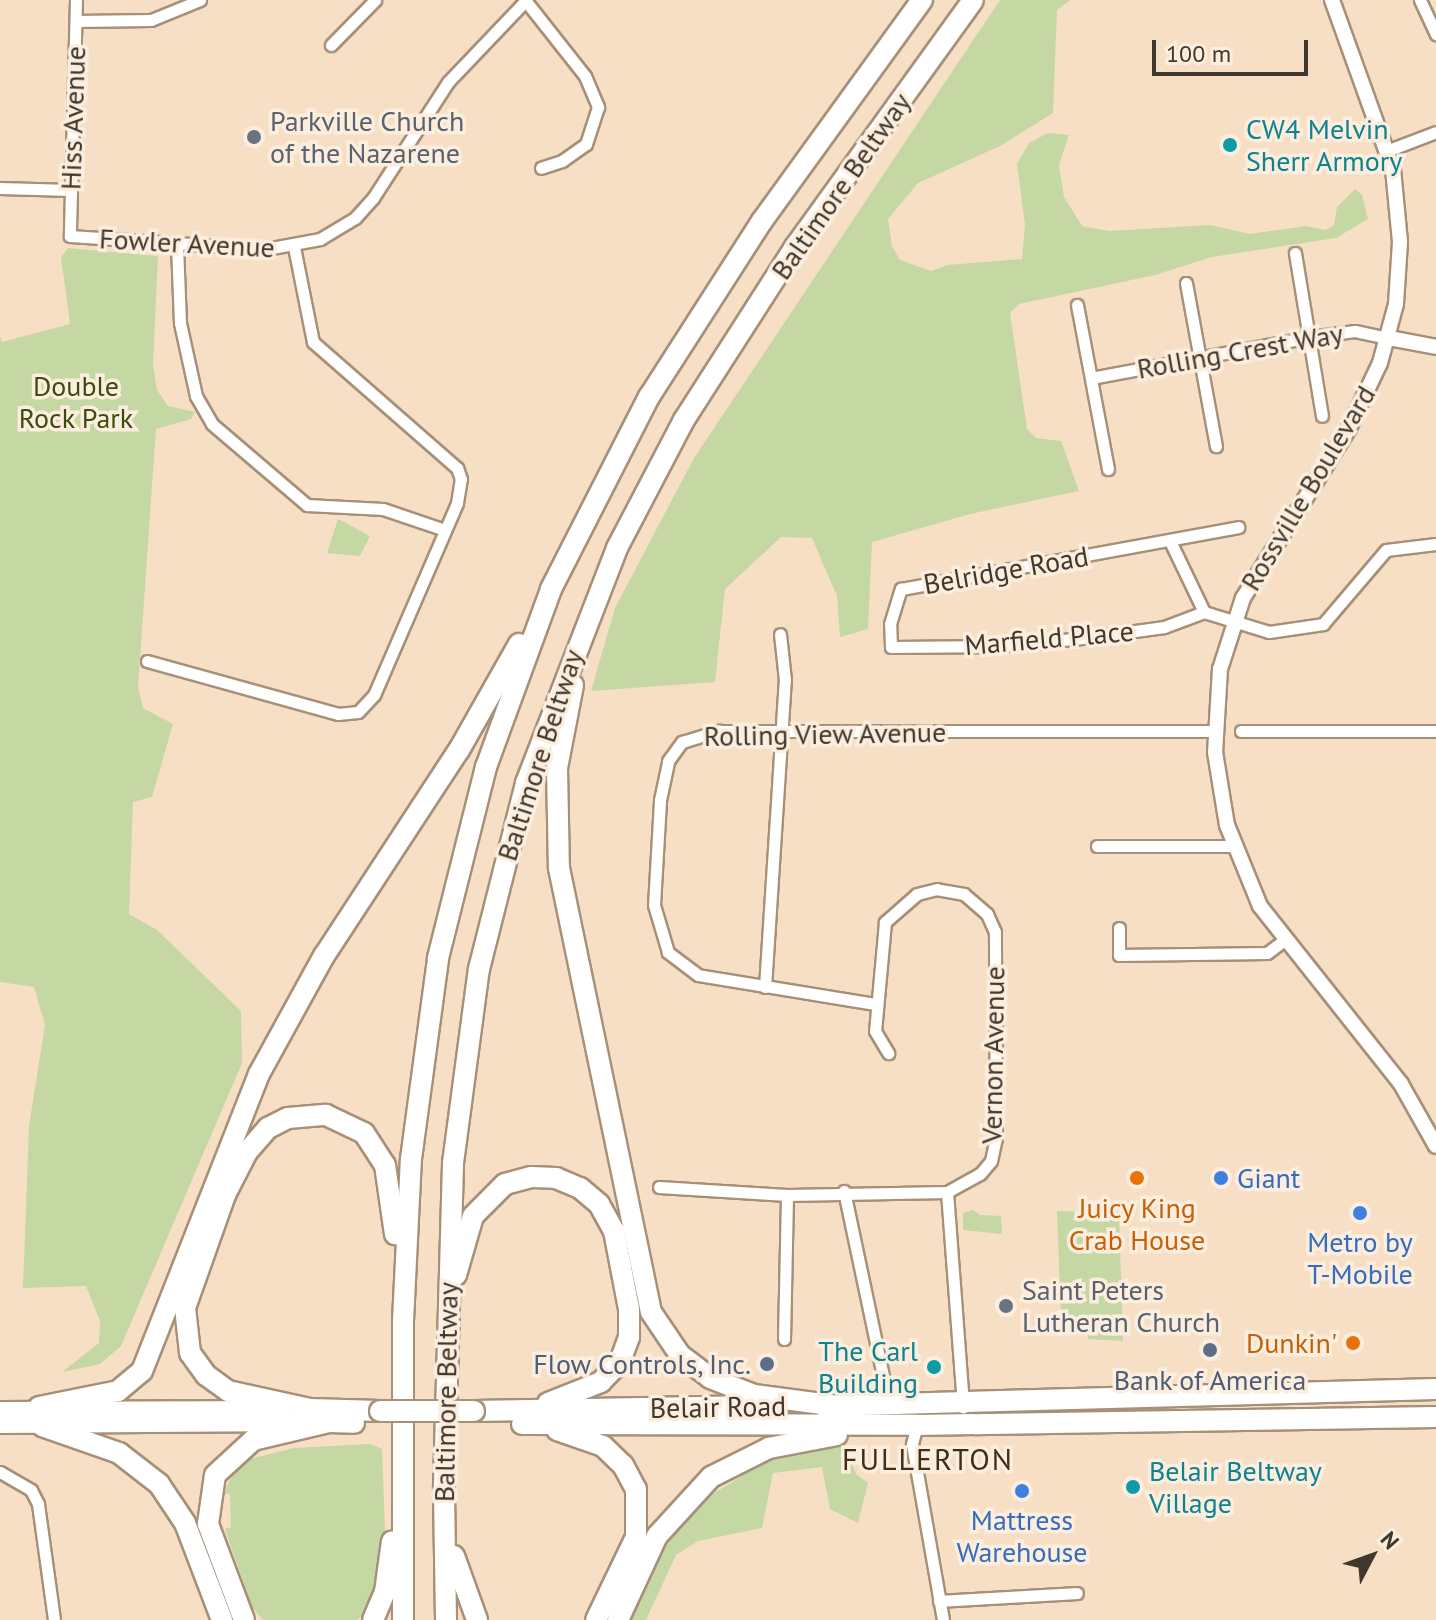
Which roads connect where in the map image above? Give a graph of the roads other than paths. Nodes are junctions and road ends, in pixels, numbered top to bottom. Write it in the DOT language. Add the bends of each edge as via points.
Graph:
graph roads {
  1 [pos="76,0"];
  2 [pos="200,0"];
  3 [pos="375,0"];
  4 [pos="525,0"];
  5 [pos="922,0"];
  6 [pos="973,0"];
  7 [pos="1332,0"];
  8 [pos="1420,0"];
  9 [pos="76,21"];
  10 [pos="1436,35"];
  11 [pos="331,45"];
  12 [pos="1436,132"];
  13 [pos="1389,150"];
  14 [pos="541,168"];
  15 [pos="0,188"];
  16 [pos="71,190"];
  17 [pos="70,236"];
  18 [pos="177,245"];
  19 [pos="294,247"];
  20 [pos="1295,253"];
  21 [pos="1186,283"];
  22 [pos="1077,305"];
  23 [pos="1310,337"];
  24 [pos="1389,338"];
  25 [pos="1436,347"];
  26 [pos="1200,357"];
  27 [pos="1091,378"];
  28 [pos="1322,416"];
  29 [pos="684,420"];
  30 [pos="1216,446"];
  31 [pos="1108,469"];
  32 [pos="1238,527"];
  33 [pos="445,530"];
  34 [pos="1170,541"];
  35 [pos="1436,544"];
  36 [pos="551,589"];
  37 [pos="1204,612"];
  38 [pos="1233,623"];
  39 [pos="780,634"];
  40 [pos="891,647"];
  41 [pos="147,661"];
  42 [pos="1214,731"];
  43 [pos="1241,731"];
  44 [pos="1436,731"];
  45 [pos="782,732"];
  46 [pos="1097,846"];
  47 [pos="1233,846"];
  48 [pos="1119,928"];
  49 [pos="1284,940"];
  50 [pos="765,987"];
  51 [pos="875,1004"];
  52 [pos="888,1053"];
  53 [pos="1436,1146"];
  54 [pos="659,1187"];
  55 [pos="844,1191"];
  56 [pos="947,1192"];
  57 [pos="787,1195"];
  58 [pos="447,1318"];
  59 [pos="403,1321"];
  60 [pos="784,1339"];
  61 [pos="1436,1389"];
  62 [pos="963,1402"];
  63 [pos="889,1404"];
  64 [pos="837,1406"];
  65 [pos="310,1409"];
  66 [pos="0,1410"];
  67 [pos="40,1417"];
  68 [pos="380,1417"];
  69 [pos="528,1417"];
  70 [pos="1436,1417"];
  71 [pos="329,1422"];
  72 [pos="0,1425"];
  73 [pos="917,1425"];
  74 [pos="964,1425"];
  75 [pos="402,1469"];
  76 [pos="0,1472"];
  77 [pos="444,1486"];
  78 [pos="1077,1593"];
  79 [pos="939,1601"];
  80 [pos="54,1620"];
  81 [pos="222,1620"];
  82 [pos="244,1620"];
  83 [pos="373,1620"];
  84 [pos="403,1620"];
  85 [pos="446,1620"];
  86 [pos="477,1620"];
  87 [pos="596,1620"];
  88 [pos="618,1620"];
  89 [pos="943,1620"];
  1 -- 9 [label="street, Hiss Avenue"];
  2 -- 9 [label="street" via="151,20"];
  3 -- 11 [label="street"];
  4 -- 14 [label="street" via="585,76 598,107 586,144"];
  4 -- 19 [label="street, Fowler Avenue" via="448,82 365,207 333,233"];
  5 -- 36 [label="highway, Baltimore Beltway" via="696,319 609,468"];
  6 -- 29 [label="highway, Baltimore Beltway" via="795,247"];
  7 -- 13 [label="main road, Rossville Boulevard"];
  8 -- 10 [label="street"];
  9 -- 16 [label="street, Hiss Avenue"];
  12 -- 13 [label="street"];
  13 -- 24 [label="main road, Rossville Boulevard" via="1400,242"];
  15 -- 16 [label="street"];
  16 -- 17 [label="street, Hiss Avenue"];
  17 -- 18 [label="street, Fowler Avenue"];
  18 -- 19 [label="street, Fowler Avenue"];
  18 -- 33 [label="street" via="180,323 196,396 212,424 307,505 383,509"];
  19 -- 33 [label="street" via="313,342 459,470 461,490"];
  20 -- 23 [label="street"];
  21 -- 26 [label="street"];
  22 -- 27 [label="street"];
  23 -- 24 [label="street, Rolling Crest Way" via="1355,331"];
  23 -- 26 [label="street, Rolling Crest Way"];
  23 -- 28 [label="street"];
  24 -- 25 [label="main road"];
  24 -- 38 [label="main road, Rossville Boulevard" via="1348,430 1253,576"];
  26 -- 27 [label="street, Rolling Crest Way"];
  26 -- 30 [label="street"];
  27 -- 31 [label="street"];
  29 -- 58 [label="highway, Baltimore Beltway" via="623,536 576,643 507,847 479,969 459,1100"];
  29 -- 64 [label="highway" via="622,551 566,708 555,795 561,878 640,1276 655,1319 680,1355 710,1378 754,1395"];
  32 -- 34 [label="street, Belridge Road"];
  33 -- 41 [label="street" via="374,695 358,712 338,714"];
  34 -- 37 [label="street"];
  34 -- 40 [label="street, Belridge Road" via="901,589 890,624"];
  35 -- 38 [label="street" via="1386,550 1332,617 1309,630 1256,632"];
  36 -- 59 [label="highway, Baltimore Beltway" via="486,767 438,958 412,1146"];
  36 -- 67 [label="highway" via="459,750 324,956 259,1074 142,1371 118,1391"];
  37 -- 38 [label="street"];
  37 -- 40 [label="street, Marfield Place" via="1164,627 1092,637 1003,646"];
  38 -- 42 [label="main road, Rossville Boulevard" via="1220,669"];
  39 -- 45 [label="street"];
  42 -- 45 [label="street, Rolling View Avenue"];
  42 -- 47 [label="main road, Rossville Boulevard" via="1219,790"];
  43 -- 44 [label="street"];
  45 -- 50 [label="street"];
  45 -- 50 [label="street, Rolling View Avenue" via="719,731 682,742 670,754 663,776 658,826 654,905 662,944 687,971"];
  46 -- 47 [label="street"];
  47 -- 49 [label="main road, Rossville Boulevard" via="1260,906"];
  48 -- 49 [label="street" via="1119,955 1267,953"];
  49 -- 53 [label="main road, Rossville Boulevard" via="1401,1084"];
  50 -- 51 [label="street, Rolling View Avenue"];
  51 -- 52 [label="street, Vernon Avenue" via="875,1031"];
  51 -- 56 [label="street, Vernon Avenue" via="883,930 892,912 908,898 937,889 974,899 995,932 996,1138 991,1161 980,1174"];
  54 -- 57 [label="street"];
  55 -- 56 [label="street"];
  55 -- 57 [label="street"];
  55 -- 63 [label="street"];
  56 -- 62 [label="street"];
  57 -- 60 [label="street"];
  58 -- 69 [label="highway" via="469,1227 495,1191 515,1180 545,1176 569,1182 599,1204 614,1231 629,1309 626,1349 611,1372 589,1389"];
  58 -- 77 [label="highway, Baltimore Beltway"];
  59 -- 65 [label="highway" via="389,1180 380,1154 352,1125 326,1115 288,1118 268,1128 247,1152 225,1195 185,1308 186,1339 197,1365 216,1384"];
  59 -- 75 [label="highway, Baltimore Beltway"];
  61 -- 62 [label="highway, Belair Road"];
  62 -- 63 [label="highway, Belair Road"];
  62 -- 74 [label="street"];
  63 -- 64 [label="highway, Belair Road"];
  64 -- 69 [label="highway, Belair Road"];
  65 -- 67 [label="main road, Belair Road"];
  65 -- 68 [label="highway, Belair Road"];
  66 -- 67 [label="main road, Belair Road"];
  67 -- 71 [label="main road, Belair Road"];
  67 -- 72 [label="main road, Belair Road"];
  67 -- 81 [label="highway" via="119,1453 159,1484 185,1523"];
  68 -- 69 [label="highway, Belair Road, bridge"];
  68 -- 71 [label="highway, Belair Road"];
  69 -- 73 [label="highway, Belair Road"];
  69 -- 87 [label="highway" via="603,1446 623,1465 636,1489 636,1537"];
  70 -- 74 [label="highway, Belair Road"];
  71 -- 82 [label="highway" via="253,1440 215,1475 208,1524"];
  73 -- 74 [label="highway, Belair Road"];
  73 -- 79 [label="street" via="912,1444"];
  73 -- 88 [label="highway" via="797,1440 719,1472 693,1493 657,1536"];
  75 -- 83 [label="highway" via="385,1592"];
  75 -- 84 [label="highway, Baltimore Beltway"];
  76 -- 80 [label="street" via="31,1490 38,1504"];
  77 -- 85 [label="highway, Baltimore Beltway"];
  77 -- 86 [label="highway" via="457,1573"];
  78 -- 79 [label="street"];
  79 -- 89 [label="street"];
}
